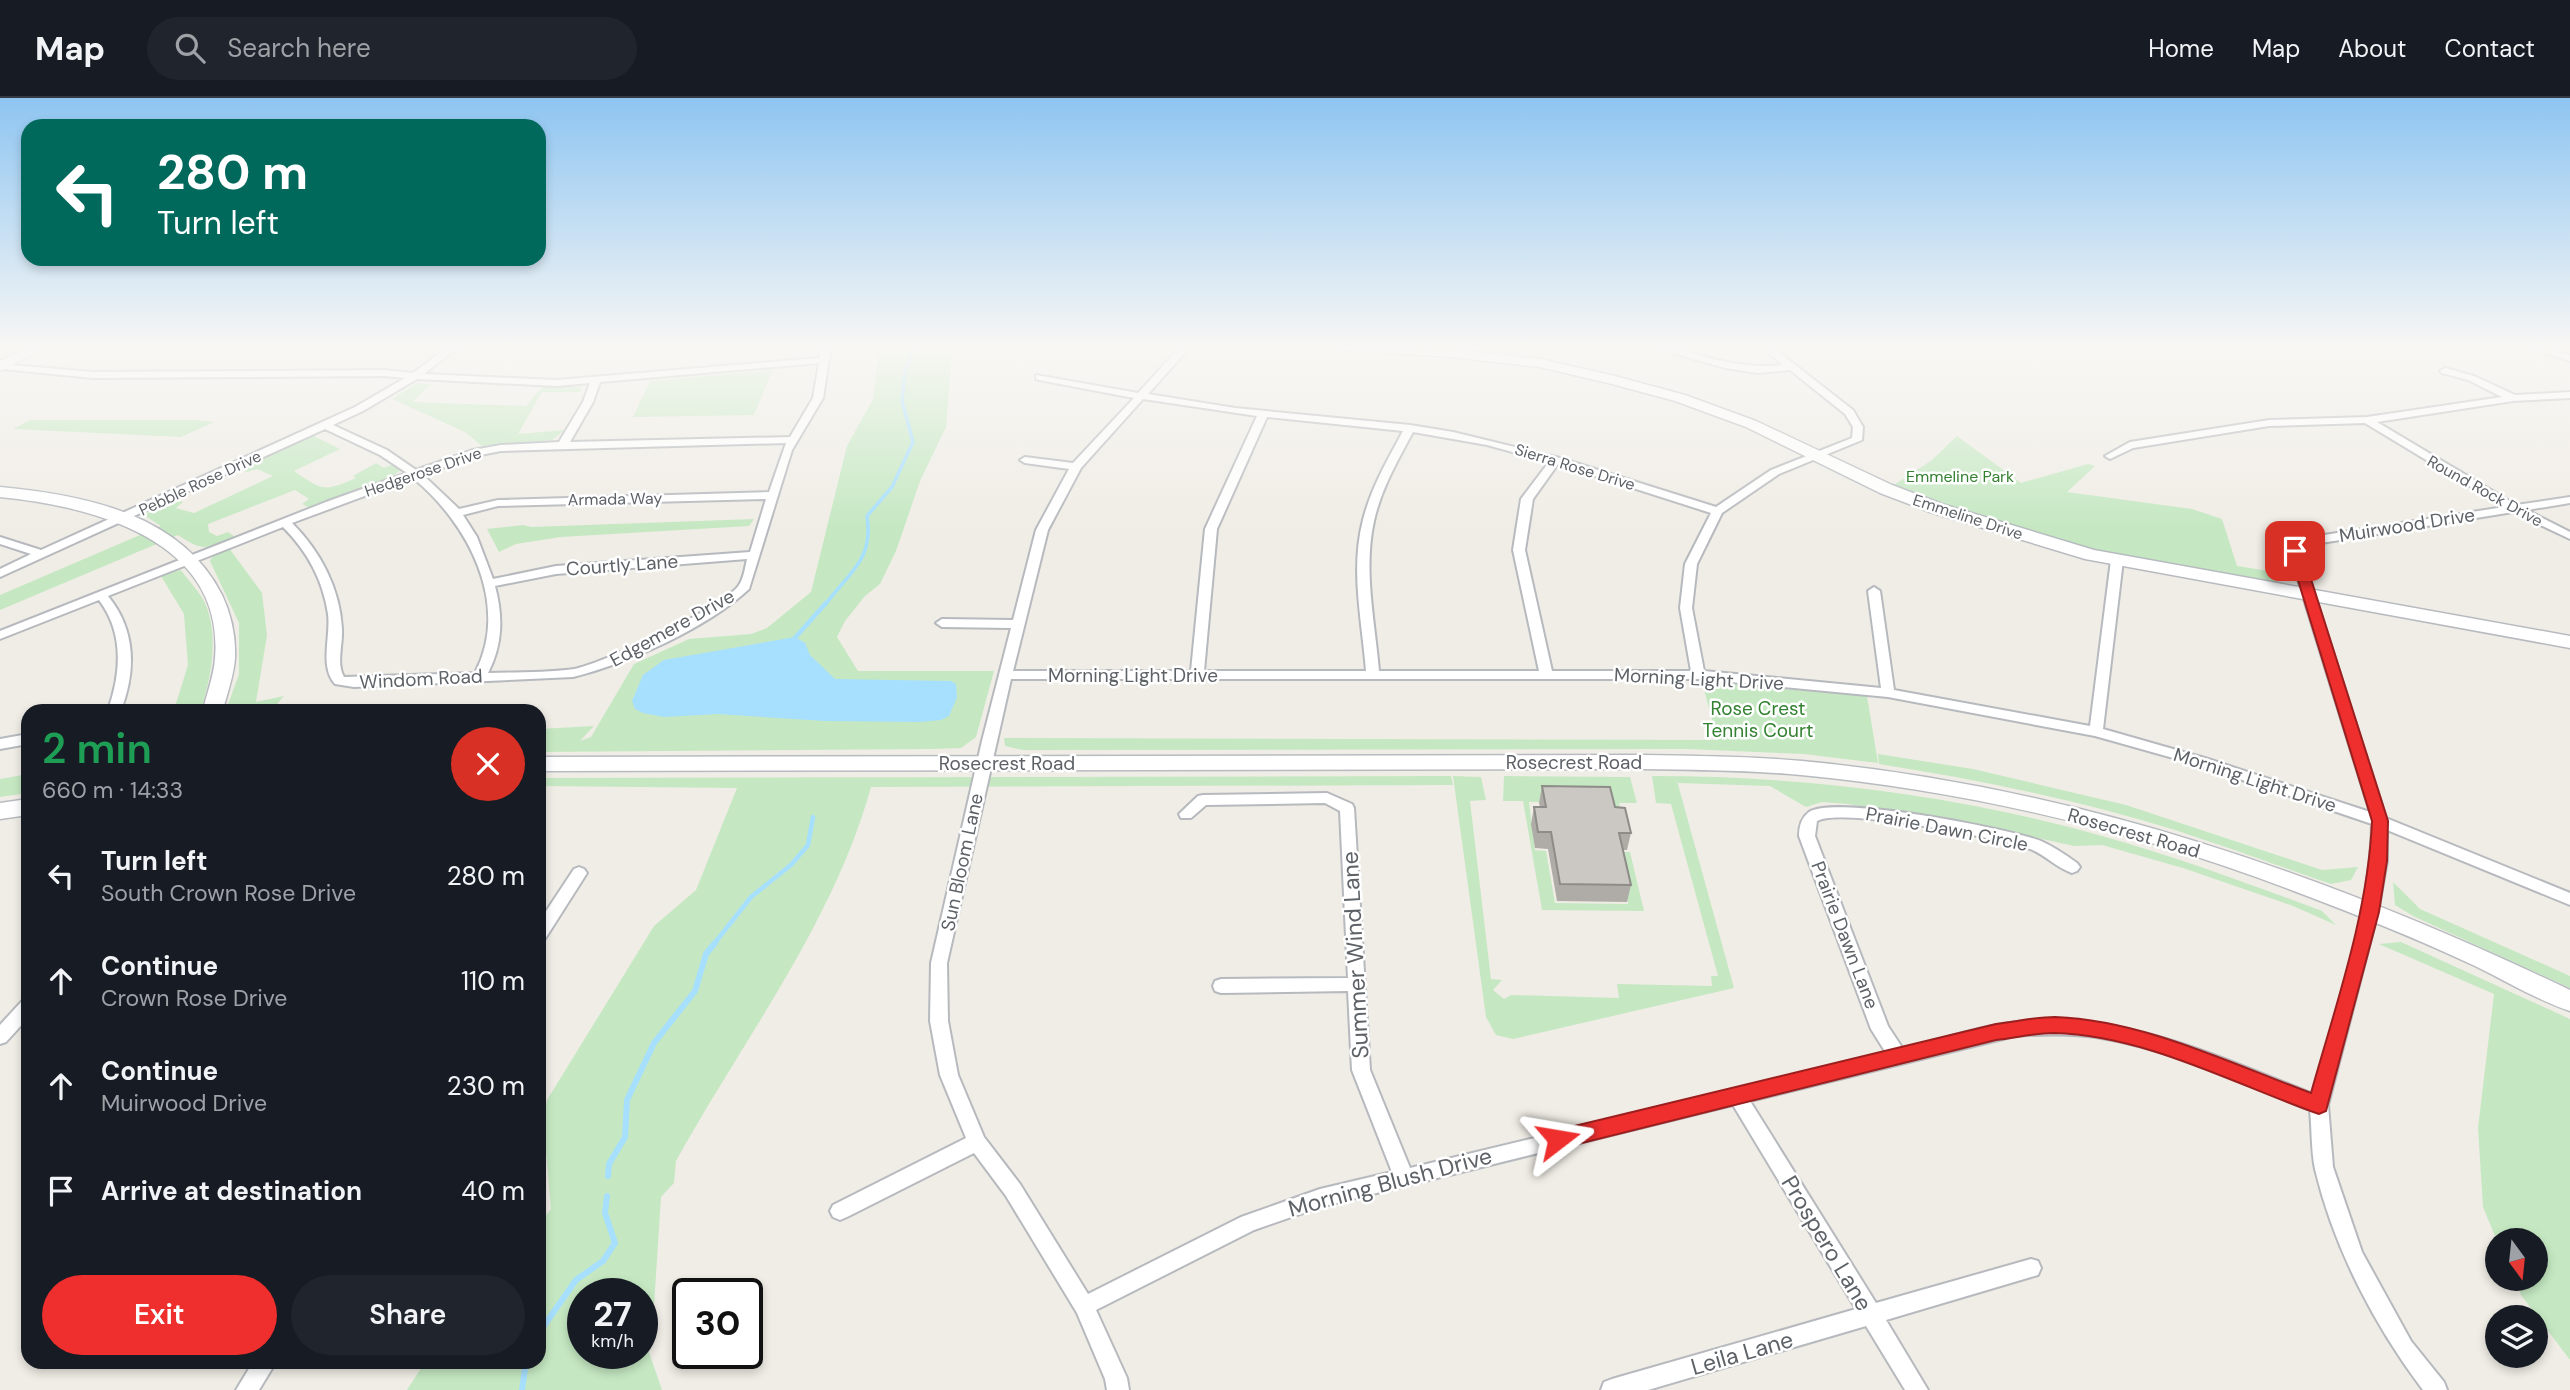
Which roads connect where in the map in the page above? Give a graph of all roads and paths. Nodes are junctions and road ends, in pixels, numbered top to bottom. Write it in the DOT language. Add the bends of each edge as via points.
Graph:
graph roads {
  1 [pos="362,406"];
  2 [pos="586,406"];
  3 [pos="813,406"];
  4 [pos="1131,406"];
  5 [pos="1207,406"];
  6 [pos="1702,406"];
  7 [pos="1843,406"];
  8 [pos="2458,406"];
  9 [pos="1263,414"];
  10 [pos="2367,420"];
  11 [pos="325,425"];
  12 [pos="1409,428"];
  13 [pos="793,440"];
  14 [pos="563,445"];
  15 [pos="1819,456"];
  16 [pos="2110,456"];
  17 [pos="1025,460"];
  18 [pos="1556,460"];
  19 [pos="1076,467"];
  20 [pos="414,472"];
  21 [pos="0,492"];
  22 [pos="773,495"];
  23 [pos="2570,500"];
  24 [pos="2514,508"];
  25 [pos="1717,511"];
  26 [pos="457,513"];
  27 [pos="127,517"];
  28 [pos="285,522"];
  29 [pos="2570,536"];
  30 [pos="0,540"];
  31 [pos="42,554"];
  32 [pos="755,555"];
  33 [pos="191,559"];
  34 [pos="2117,560"];
  35 [pos="0,573"];
  36 [pos="490,583"];
  37 [pos="1874,590"];
  38 [pos="101,595"];
  39 [pos="2311,596"];
  40 [pos="942,623"];
  41 [pos="1017,624"];
  42 [pos="0,635"];
  43 [pos="2570,642"];
  44 [pos="594,669"];
  45 [pos="1197,674"];
  46 [pos="1373,674"];
  47 [pos="1006,675"];
  48 [pos="1546,675"];
  49 [pos="1698,675"];
  50 [pos="480,676"];
  51 [pos="1888,693"];
  52 [pos="117,704"];
  53 [pos="215,704"];
  54 [pos="2096,732"];
  55 [pos="21,741"];
  56 [pos="0,744"];
  57 [pos="984,762"];
  58 [pos="546,764"];
  59 [pos="21,808"];
  60 [pos="0,811"];
  61 [pos="1186,814"];
  62 [pos="1817,814"];
  63 [pos="2380,821"];
  64 [pos="2073,867"];
  65 [pos="579,873"];
  66 [pos="2570,899"];
  67 [pos="2370,912"];
  68 [pos="546,925"];
  69 [pos="1358,984"];
  70 [pos="1221,986"];
  71 [pos="2570,1001"];
  72 [pos="21,1014"];
  73 [pos="0,1037"];
  74 [pos="1898,1056"];
  75 [pos="1737,1096"];
  76 [pos="2319,1105"];
  77 [pos="977,1142"];
  78 [pos="1404,1177"];
  79 [pos="840,1211"];
  80 [pos="2031,1268"];
  81 [pos="1084,1306"];
  82 [pos="1872,1315"];
  83 [pos="260,1369"];
  84 [pos="247,1390"];
  85 [pos="1118,1390"];
  86 [pos="1612,1390"];
  87 [pos="1917,1390"];
  88 [pos="2436,1390"];
  1 -- 11 [label="street, Pebble Rose Drive"];
  2 -- 14 [label="street"];
  3 -- 13 [label="street, Edgemere Drive"];
  4 -- 19 [label="street, Sun Bloom Lane"];
  5 -- 9 [label="street, Sierra Rose Drive"];
  6 -- 15 [label="street, Emmeline Drive"];
  7 -- 15 [label="street" via="1858,427 1857,440"];
  8 -- 10 [label="street"];
  9 -- 12 [label="street, Sierra Rose Drive"];
  9 -- 45 [label="street" via="1210,529"];
  10 -- 16 [label="street" via="2269,423 2130,445"];
  10 -- 24 [label="street, Round Rock Drive"];
  11 -- 20 [label="street" via="373,446"];
  11 -- 27 [label="street, Pebble Rose Drive"];
  12 -- 18 [label="street, Sierra Rose Drive"];
  12 -- 46 [label="street" via="1377,494 1366,536"];
  13 -- 14 [label="street, Hedgerose Drive"];
  13 -- 22 [label="street, Edgemere Drive"];
  14 -- 20 [label="street, Hedgerose Drive" via="492,449"];
  15 -- 25 [label="street" via="1775,472"];
  15 -- 34 [label="street, Emmeline Drive" via="1936,508"];
  17 -- 19 [label="street"];
  18 -- 25 [label="street, Sierra Rose Drive"];
  18 -- 48 [label="street" via="1527,499 1519,550"];
  19 -- 41 [label="street, Sun Bloom Lane" via="1042,530"];
  20 -- 26 [label="street"];
  20 -- 28 [label="street, Hedgerose Drive"];
  21 -- 27 [label="street" via="70,499"];
  22 -- 26 [label="street, Armada Way" via="498,503"];
  22 -- 32 [label="street, Edgemere Drive"];
  23 -- 24 [label="street, Muirwood Drive"];
  24 -- 29 [label="street, Round Rock Drive"];
  24 -- 39 [label="street, Muirwood Drive" via="2305,542 2295,551"];
  25 -- 49 [label="street" via="1691,564 1686,608"];
  26 -- 36 [label="street" via="476,543"];
  27 -- 31 [label="street, Pebble Rose Drive"];
  27 -- 33 [label="street"];
  28 -- 33 [label="street, Hedgerose Drive"];
  28 -- 50 [label="street, Windom Road" via="313,555 328,586 335,620 337,680"];
  30 -- 31 [label="street"];
  31 -- 35 [label="street, Pebble Rose Drive"];
  32 -- 36 [label="street, Courtly Lane" via="556,570"];
  32 -- 44 [label="street, Edgemere Drive" via="745,586 733,598"];
  33 -- 38 [label="street, Hedgerose Drive"];
  33 -- 53 [label="street" via="211,587 225,630 225,663"];
  34 -- 39 [label="street, Emmeline Drive"];
  34 -- 54 [label="street"];
  36 -- 50 [label="street" via="494,645"];
  37 -- 51 [label="street"];
  38 -- 42 [label="street, Hedgerose Drive"];
  38 -- 52 [label="street" via="114,613 124,641 124,678"];
  39 -- 43 [label="street, Emmeline Drive"];
  39 -- 63 [label="street"];
  40 -- 41 [label="street"];
  41 -- 47 [label="street, Sun Bloom Lane"];
  44 -- 50 [label="street, Windom Road"];
  45 -- 46 [label="street, Morning Light Drive"];
  45 -- 47 [label="street, Morning Light Drive"];
  46 -- 48 [label="street, Morning Light Drive"];
  47 -- 57 [label="street, Sun Bloom Lane"];
  48 -- 49 [label="street, Morning Light Drive"];
  49 -- 51 [label="street, Morning Light Drive"];
  51 -- 54 [label="street, Morning Light Drive"];
  54 -- 63 [label="street, Morning Light Drive"];
  55 -- 56 [label="street"];
  57 -- 58 [label="street, Rosecrest Road"];
  57 -- 67 [label="street, Rosecrest Road" via="1643,762 1822,769 2005,799 2113,825 2225,859"];
  57 -- 77 [label="street, Sun Bloom Lane" via="939,963 939,1021 949,1075"];
  59 -- 60 [label="street"];
  61 -- 69 [label="street, Summer Wind Lane" via="1203,800 1327,798 1347,808"];
  62 -- 64 [label="street, Prairie Dawn Circle" via="1844,811 2025,842"];
  62 -- 74 [label="street, Prairie Dawn Lane" via="1807,826 1807,836 1881,1029"];
  63 -- 66 [label="street, Morning Light Drive"];
  63 -- 67 [label="street"];
  65 -- 68 [label="street"];
  67 -- 71 [label="street, Rosecrest Road"];
  67 -- 76 [label="street"];
  69 -- 70 [label="street"];
  69 -- 78 [label="street, Summer Wind Lane" via="1361,1070"];
  72 -- 73 [label="street"];
  74 -- 75 [label="street, Morning Blush Drive"];
  74 -- 76 [label="street, Morning Blush Drive" via="2015,1029 2052,1025 2094,1028 2157,1044"];
  75 -- 78 [label="street, Morning Blush Drive"];
  75 -- 82 [label="street, Prospero Lane"];
  76 -- 88 [label="street" via="2324,1167 2353,1255 2404,1348"];
  77 -- 79 [label="street"];
  77 -- 81 [label="street, Sun Bloom Lane" via="1013,1190"];
  78 -- 81 [label="street, Morning Blush Drive" via="1265,1216"];
  80 -- 82 [label="street, Leila Lane"];
  81 -- 85 [label="street, Sun Bloom Lane"];
  82 -- 86 [label="street, Leila Lane"];
  82 -- 87 [label="street, Prospero Lane"];
  83 -- 84 [label="street"];
}
